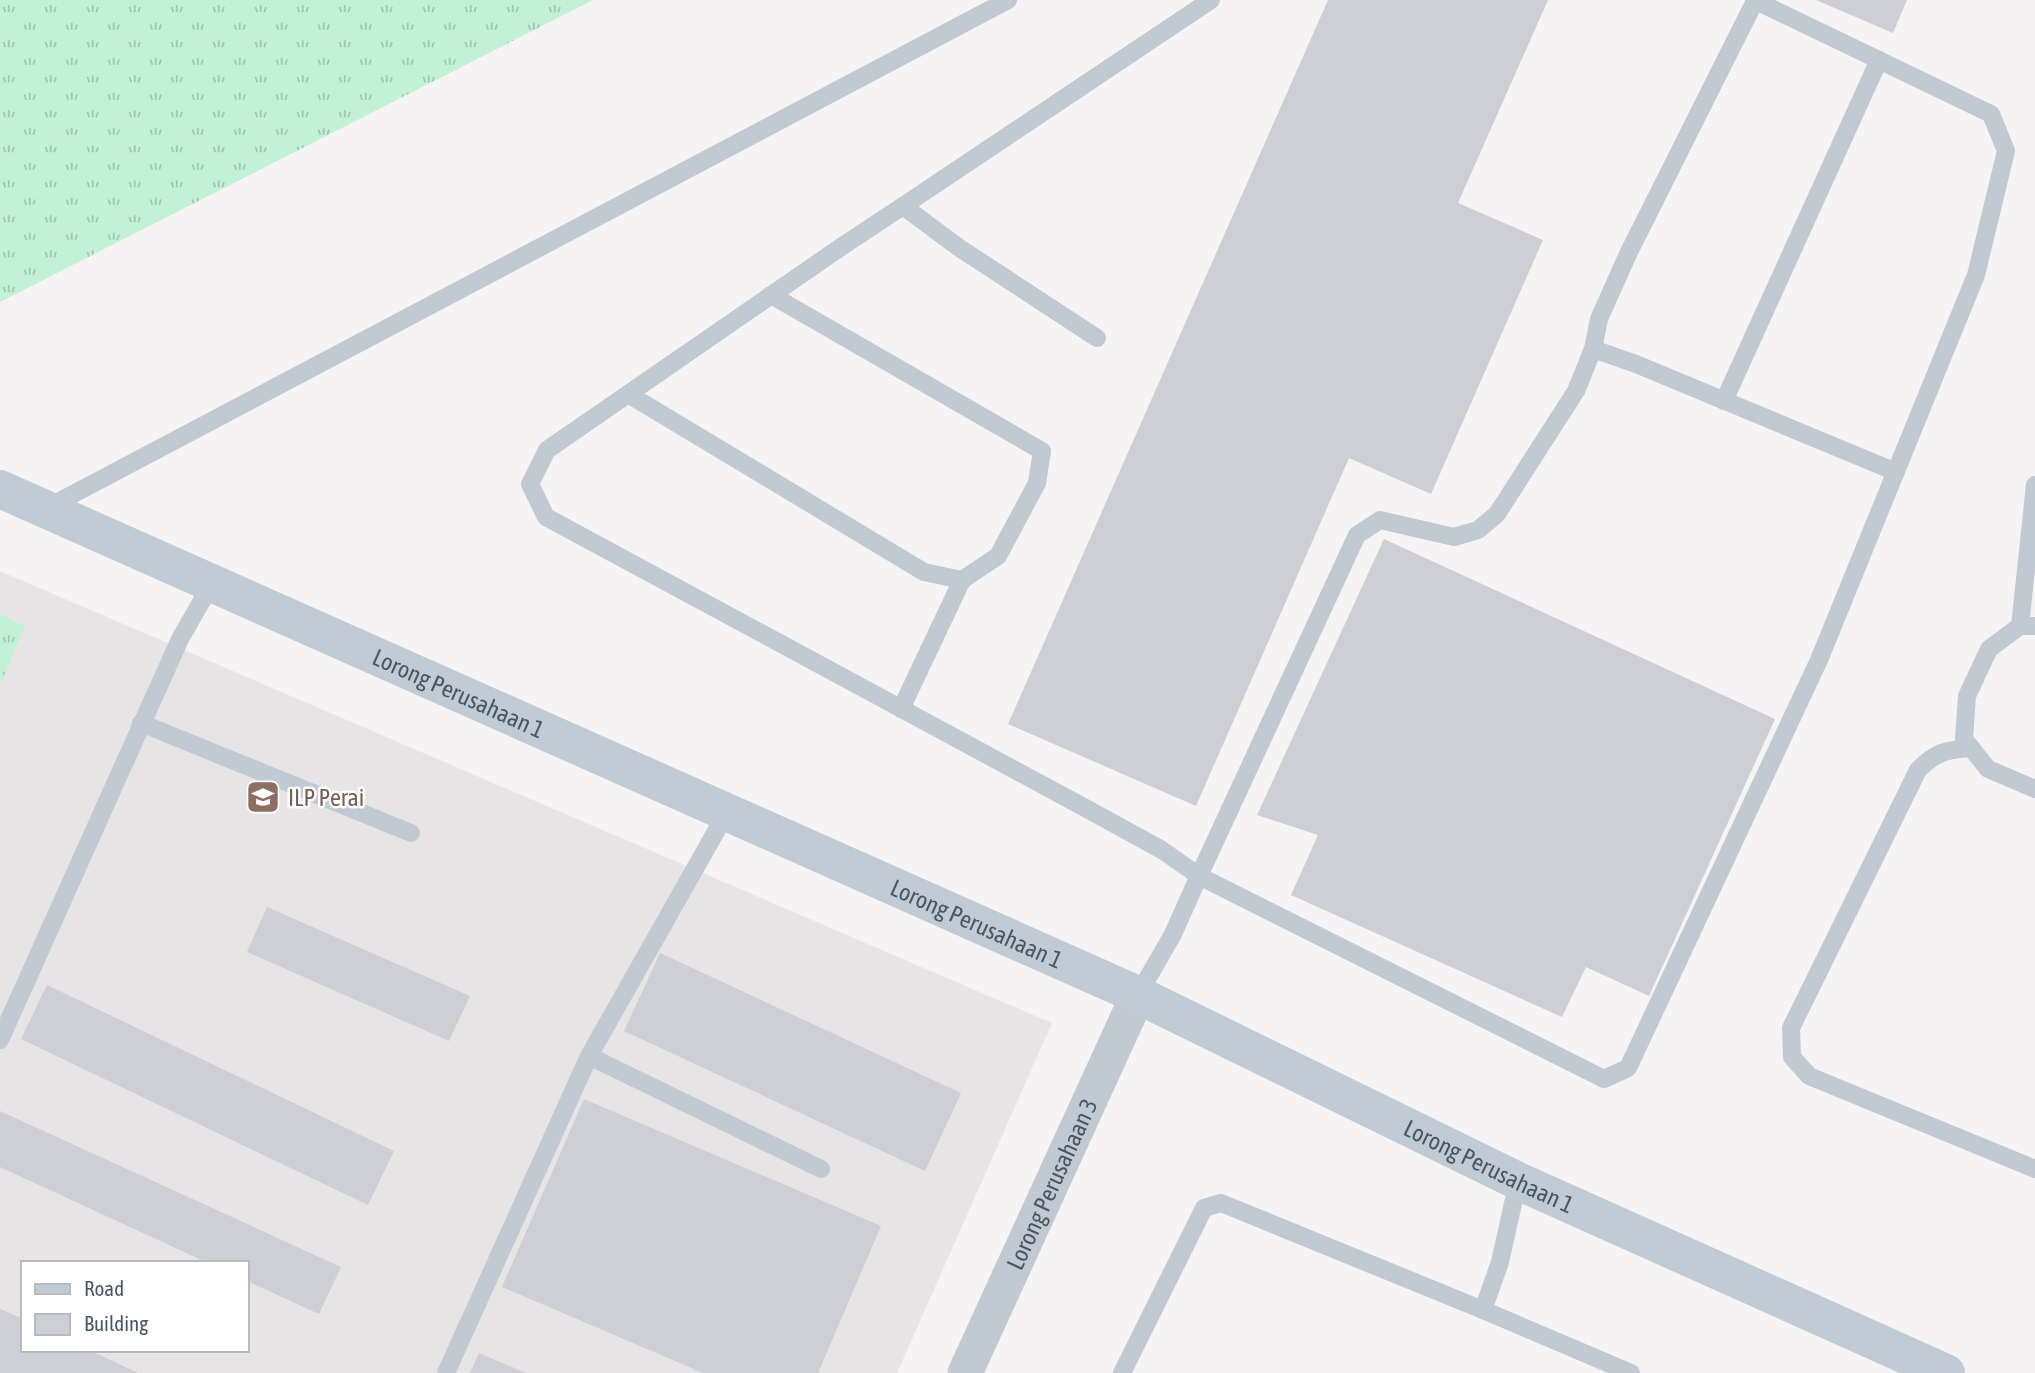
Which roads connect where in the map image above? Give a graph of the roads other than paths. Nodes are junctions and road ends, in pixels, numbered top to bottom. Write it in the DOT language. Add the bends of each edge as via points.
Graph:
graph roads {
  1 [pos="1008,0"];
  2 [pos="1211,0"];
  3 [pos="1754,0"];
  4 [pos="1879,60"];
  5 [pos="903,206"];
  6 [pos="771,295"];
  7 [pos="1097,338"];
  8 [pos="1594,349"];
  9 [pos="628,394"];
  10 [pos="1724,401"];
  11 [pos="1896,472"];
  12 [pos="2035,485"];
  13 [pos="0,489"];
  14 [pos="45,509"];
  15 [pos="962,580"];
  16 [pos="212,583"];
  17 [pos="2028,626"];
  18 [pos="901,709"];
  19 [pos="141,723"];
  20 [pos="1970,748"];
  21 [pos="2035,789"];
  22 [pos="727,812"];
  23 [pos="411,833"];
  24 [pos="1199,876"];
  25 [pos="1138,995"];
  26 [pos="0,1040"];
  27 [pos="589,1056"];
  28 [pos="821,1169"];
  29 [pos="2035,1169"];
  30 [pos="1518,1181"];
  31 [pos="1483,1310"];
  32 [pos="446,1373"];
  33 [pos="965,1373"];
  34 [pos="1122,1373"];
  35 [pos="1631,1373"];
  36 [pos="1946,1373"];
  1 -- 14 [label="lane"];
  2 -- 5 [label="lane"];
  3 -- 4 [label="lane"];
  3 -- 8 [label="lane" via="1628,254 1599,319"];
  4 -- 10 [label="lane"];
  4 -- 11 [label="lane" via="1991,114 2006,151 1976,275"];
  5 -- 6 [label="lane"];
  5 -- 7 [label="lane"];
  6 -- 9 [label="lane"];
  6 -- 15 [label="lane" via="1042,451 1037,483 998,556"];
  8 -- 10 [label="lane"];
  8 -- 24 [label="lane" via="1576,391 1497,514 1478,530 1454,537 1380,520 1357,535"];
  9 -- 15 [label="lane" via="924,572"];
  9 -- 18 [label="lane" via="547,450 530,484 546,517"];
  10 -- 11 [label="lane"];
  11 -- 24 [label="lane" via="1819,660 1628,1068 1604,1079"];
  12 -- 17 [label="lane"];
  13 -- 14 [label="street, Lorong Perusahaan 1"];
  14 -- 16 [label="street, Lorong Perusahaan 1"];
  15 -- 18 [label="lane"];
  16 -- 19 [label="lane"];
  16 -- 22 [label="street, Lorong Perusahaan 1"];
  17 -- 20 [label="lane" via="1989,649 1967,696 1964,739"];
  18 -- 24 [label="lane" via="1149,843"];
  19 -- 23 [label="lane"];
  19 -- 26 [label="lane"];
  20 -- 21 [label="lane" via="1988,769"];
  20 -- 29 [label="lane" via="1932,756 1918,770 1791,1028 1792,1057 1808,1076"];
  22 -- 25 [label="street, Lorong Perusahaan 1"];
  22 -- 27 [label="lane"];
  24 -- 25 [label="lane"];
  25 -- 30 [label="street, Lorong Perusahaan 1"];
  25 -- 33 [label="street, Lorong Perusahaan 3"];
  27 -- 28 [label="lane"];
  27 -- 32 [label="lane"];
  30 -- 31 [label="lane" via="1500,1262"];
  30 -- 36 [label="street, Lorong Perusahaan 1"];
  31 -- 34 [label="lane" via="1221,1203 1204,1208"];
  31 -- 35 [label="lane"];
}
